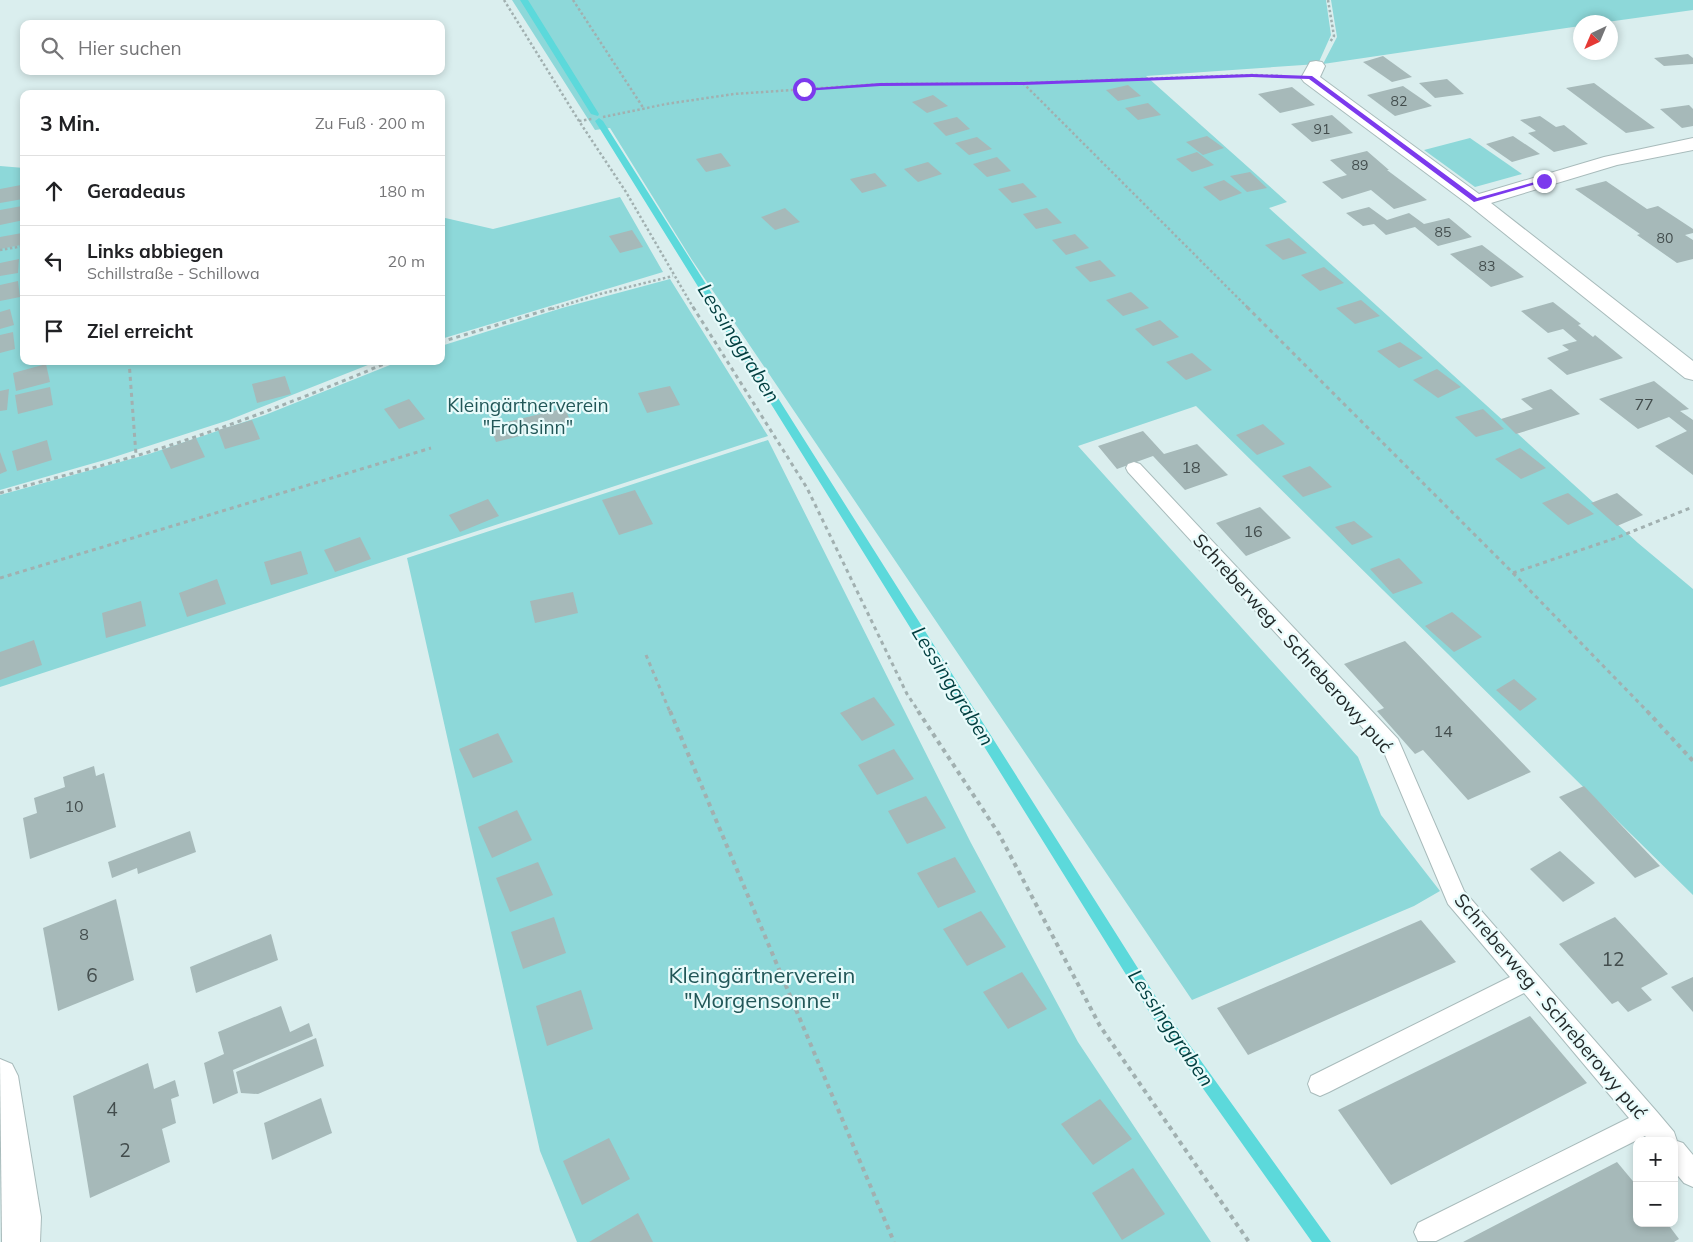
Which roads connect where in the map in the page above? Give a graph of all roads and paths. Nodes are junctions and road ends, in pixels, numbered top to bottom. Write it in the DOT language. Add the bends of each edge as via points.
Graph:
graph roads {
  1 [pos="504,0"];
  2 [pos="573,0"];
  3 [pos="1328,0"];
  4 [pos="1313,72"];
  5 [pos="1023,83"];
  6 [pos="644,109"];
  7 [pos="603,117"];
  8 [pos="592,119"];
  9 [pos="579,121"];
  10 [pos="1693,144"];
  11 [pos="1476,201"];
  12 [pos="20,247"];
  13 [pos="0,250"];
  14 [pos="673,276"];
  15 [pos="445,341"];
  16 [pos="129,365"];
  17 [pos="382,365"];
  18 [pos="1693,373"];
  19 [pos="431,448"];
  20 [pos="136,455"];
  21 [pos="1134,468"];
  22 [pos="0,493"];
  23 [pos="1693,507"];
  24 [pos="1513,573"];
  25 [pos="0,578"];
  26 [pos="646,655"];
  27 [pos="1693,762"];
  28 [pos="1528,980"];
  29 [pos="0,1076"];
  30 [pos="1320,1084"];
  31 [pos="1649,1121"];
  32 [pos="1662,1137"];
  33 [pos="1678,1157"];
  34 [pos="1693,1174"];
  35 [pos="1427,1232"];
  36 [pos="21,1242"];
  37 [pos="894,1242"];
  38 [pos="1249,1242"];
  1 -- 9 [label="path"];
  2 -- 6 [label="path"];
  3 -- 4 [label="path" via="1334,36"];
  4 -- 5 [label="path"];
  4 -- 11 [label="street"];
  5 -- 6 [label="path" via="880,84 734,94"];
  5 -- 24 [label="path"];
  6 -- 7 [label="path"];
  8 -- 9 [label="path"];
  9 -- 14 [label="path" via="626,192"];
  10 -- 11 [label="street" via="1608,162"];
  11 -- 18 [label="street"];
  12 -- 13 [label="path"];
  14 -- 15 [label="path" via="600,294"];
  14 -- 38 [label="path" via="807,488 907,694 999,834 1100,1026"];
  16 -- 20 [label="path"];
  17 -- 20 [label="path" via="231,424"];
  19 -- 25 [label="path"];
  20 -- 22 [label="path"];
  21 -- 28 [label="lane, Schreberweg - Schreberowy puć" via="1391,746 1456,897"];
  23 -- 24 [label="path" via="1616,538"];
  24 -- 27 [label="path"];
  26 -- 37 [label="path"];
  28 -- 30 [label="lane"];
  28 -- 31 [label="lane, Schreberweg - Schreberowy puć"];
  29 -- 36 [label="street" via="22,1216"];
  31 -- 32 [label="lane, Schreberweg - Schreberowy puć"];
  31 -- 35 [label="lane"];
  33 -- 34 [label="lane"];
}
